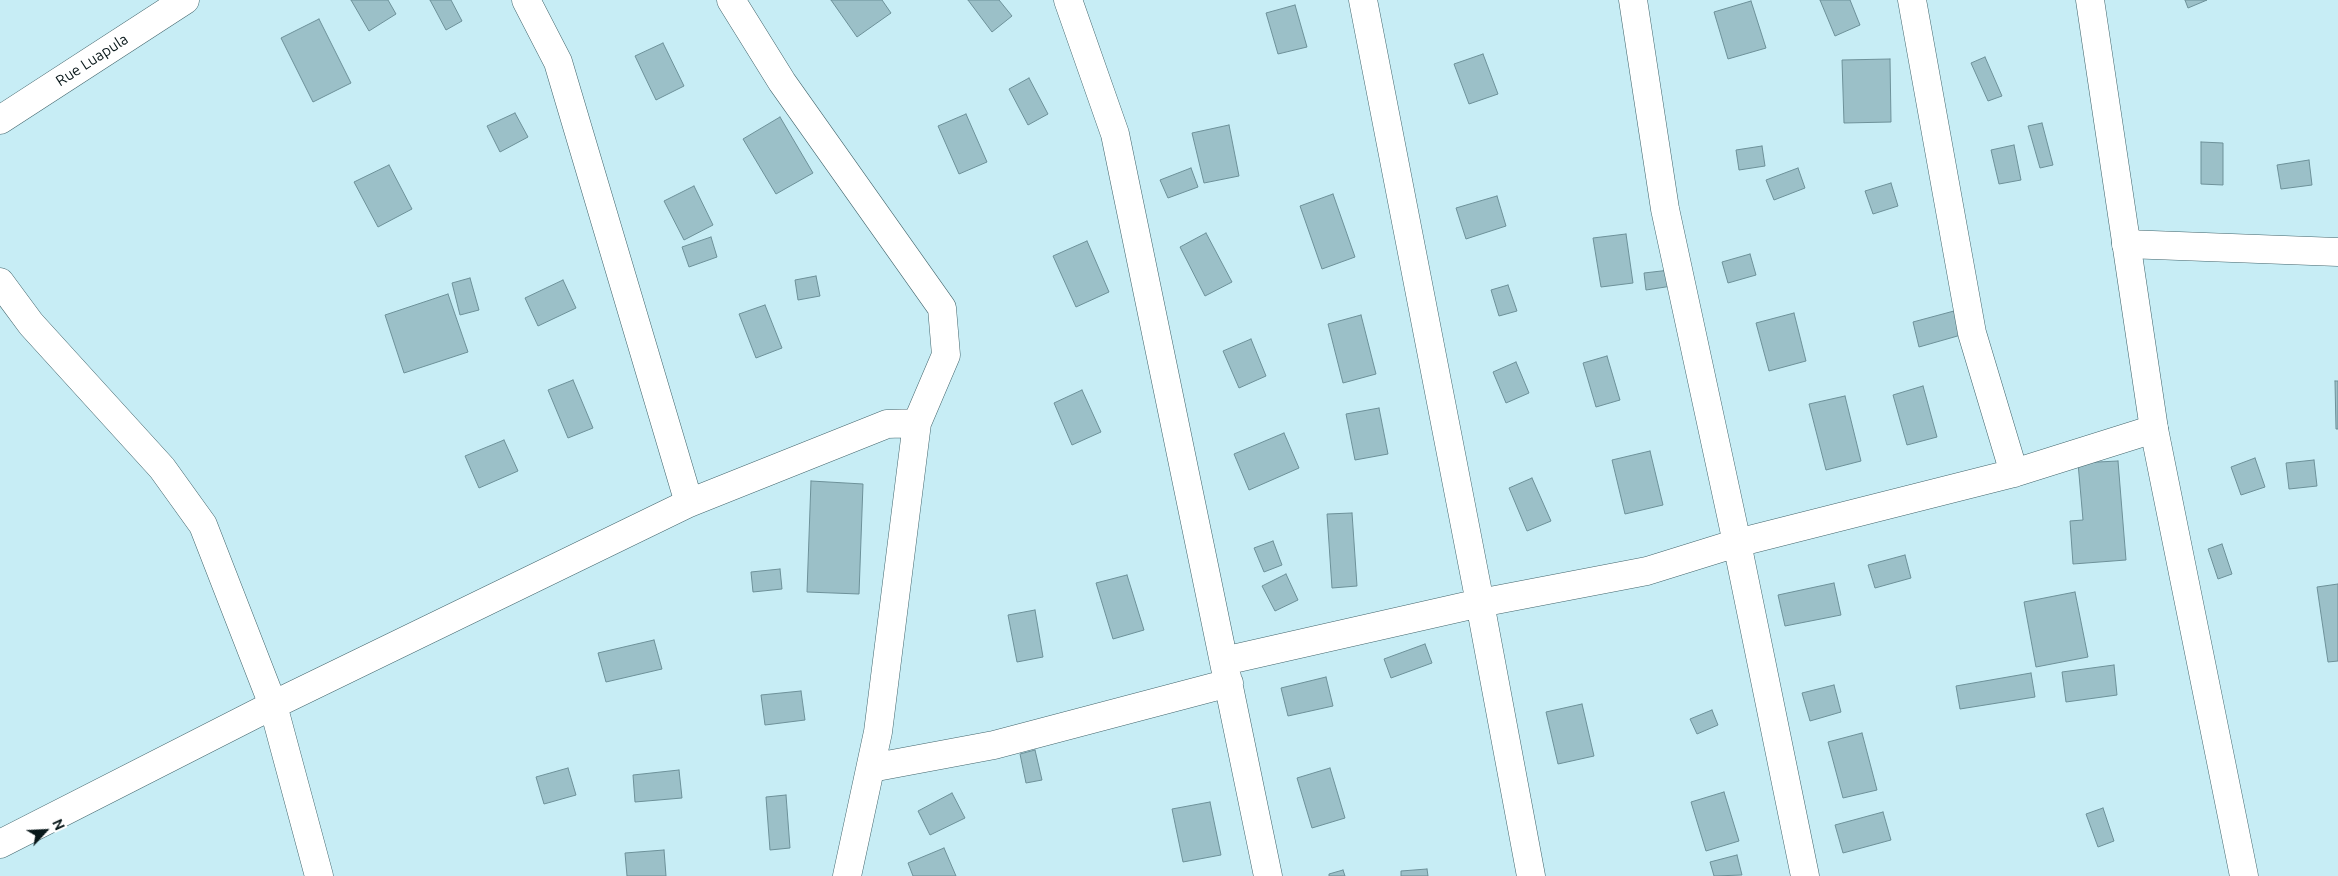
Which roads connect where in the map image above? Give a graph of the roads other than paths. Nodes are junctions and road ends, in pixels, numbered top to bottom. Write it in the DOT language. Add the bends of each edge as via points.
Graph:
graph roads {
  1 [pos="185,0"];
  2 [pos="526,0"];
  3 [pos="731,0"];
  4 [pos="1068,0"];
  5 [pos="1363,0"];
  6 [pos="1633,0"];
  7 [pos="1912,0"];
  8 [pos="2090,0"];
  9 [pos="0,120"];
  10 [pos="2126,244"];
  11 [pos="2338,252"];
  12 [pos="0,282"];
  13 [pos="917,423"];
  14 [pos="2154,430"];
  15 [pos="2014,474"];
  16 [pos="688,503"];
  17 [pos="1737,543"];
  18 [pos="1480,603"];
  19 [pos="1227,672"];
  20 [pos="273,706"];
  21 [pos="870,768"];
  22 [pos="0,844"];
  23 [pos="319,876"];
  24 [pos="847,876"];
  25 [pos="1268,876"];
  26 [pos="1530,876"];
  27 [pos="1805,876"];
  28 [pos="2244,876"];
  1 -- 9 [label="main road, Rue Luapula"];
  2 -- 16 [label="main road" via="558,62"];
  3 -- 13 [label="main road" via="782,82 942,308 946,355"];
  4 -- 19 [label="main road" via="1115,134"];
  5 -- 18 [label="main road"];
  6 -- 17 [label="main road" via="1665,208"];
  7 -- 15 [label="main road" via="1972,333"];
  8 -- 10 [label="main road"];
  10 -- 11 [label="main road"];
  10 -- 14 [label="main road"];
  12 -- 20 [label="main road" via="31,324 162,468 203,525"];
  13 -- 16 [label="main road" via="887,424"];
  13 -- 21 [label="main road" via="878,732"];
  14 -- 15 [label="main road"];
  14 -- 28 [label="main road"];
  15 -- 17 [label="main road"];
  16 -- 20 [label="main road"];
  17 -- 18 [label="main road" via="1647,571"];
  17 -- 27 [label="main road"];
  18 -- 19 [label="main road"];
  18 -- 26 [label="main road"];
  19 -- 21 [label="main road" via="994,745"];
  19 -- 25 [label="main road"];
  20 -- 22 [label="main road"];
  20 -- 23 [label="main road"];
  21 -- 24 [label="main road"];
}
